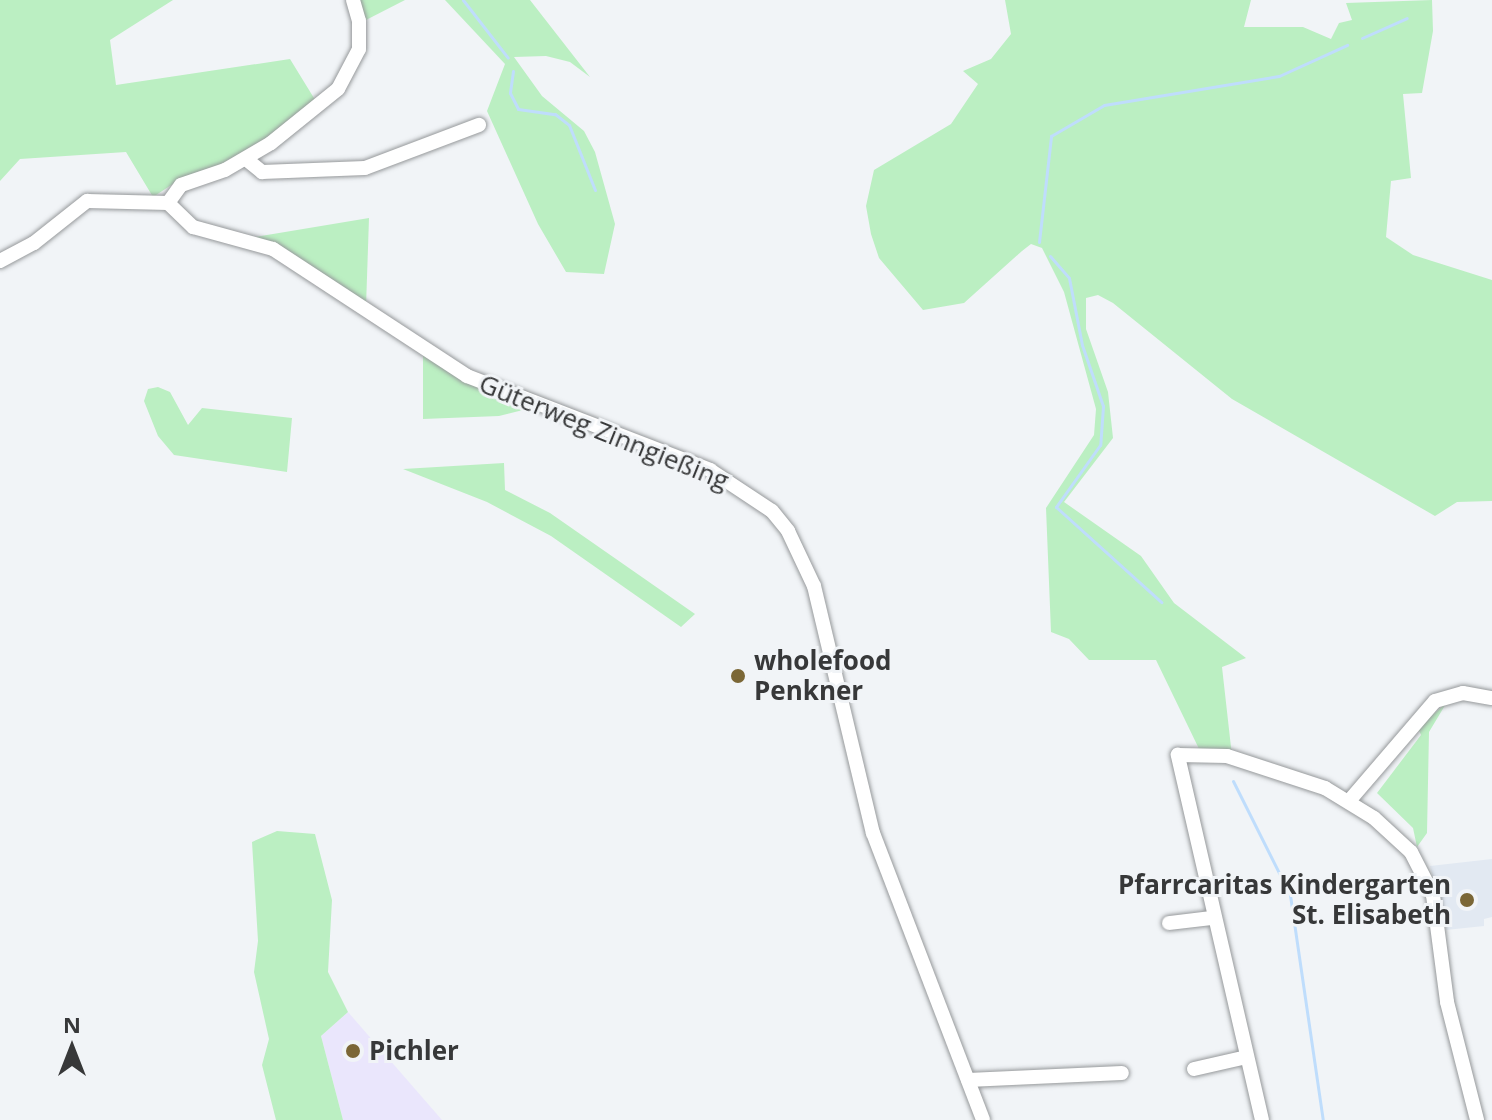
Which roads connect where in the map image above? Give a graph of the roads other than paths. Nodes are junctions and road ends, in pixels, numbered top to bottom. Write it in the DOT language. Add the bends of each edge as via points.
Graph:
graph roads {
  1 [pos="353,0"];
  2 [pos="479,125"];
  3 [pos="246,159"];
  4 [pos="168,203"];
  5 [pos="0,261"];
  6 [pos="1492,698"];
  7 [pos="1349,801"];
  8 [pos="1211,918"];
  9 [pos="1169,923"];
  10 [pos="1247,1057"];
  11 [pos="1194,1069"];
  12 [pos="1122,1073"];
  13 [pos="968,1080"];
  14 [pos="983,1120"];
  15 [pos="1262,1120"];
  16 [pos="1477,1120"];
  1 -- 3 [label="street" via="360,34 348,74 322,106"];
  2 -- 3 [label="street" via="365,168 262,172"];
  3 -- 4 [label="street" via="181,185"];
  4 -- 5 [label="street" via="87,201 34,243"];
  4 -- 13 [label="street, Güterweg Zinngießing" via="193,227 273,249 467,376 710,470 772,511 793,540 814,586 873,833"];
  6 -- 7 [label="street" via="1463,693 1441,697"];
  7 -- 8 [label="street" via="1299,777 1227,756 1178,755"];
  7 -- 16 [label="street" via="1411,852 1429,880 1449,1015"];
  8 -- 9 [label="street"];
  8 -- 10 [label="street"];
  10 -- 11 [label="street"];
  10 -- 15 [label="street"];
  12 -- 13 [label="street"];
  13 -- 14 [label="street, Güterweg Zinngießing"];
}
